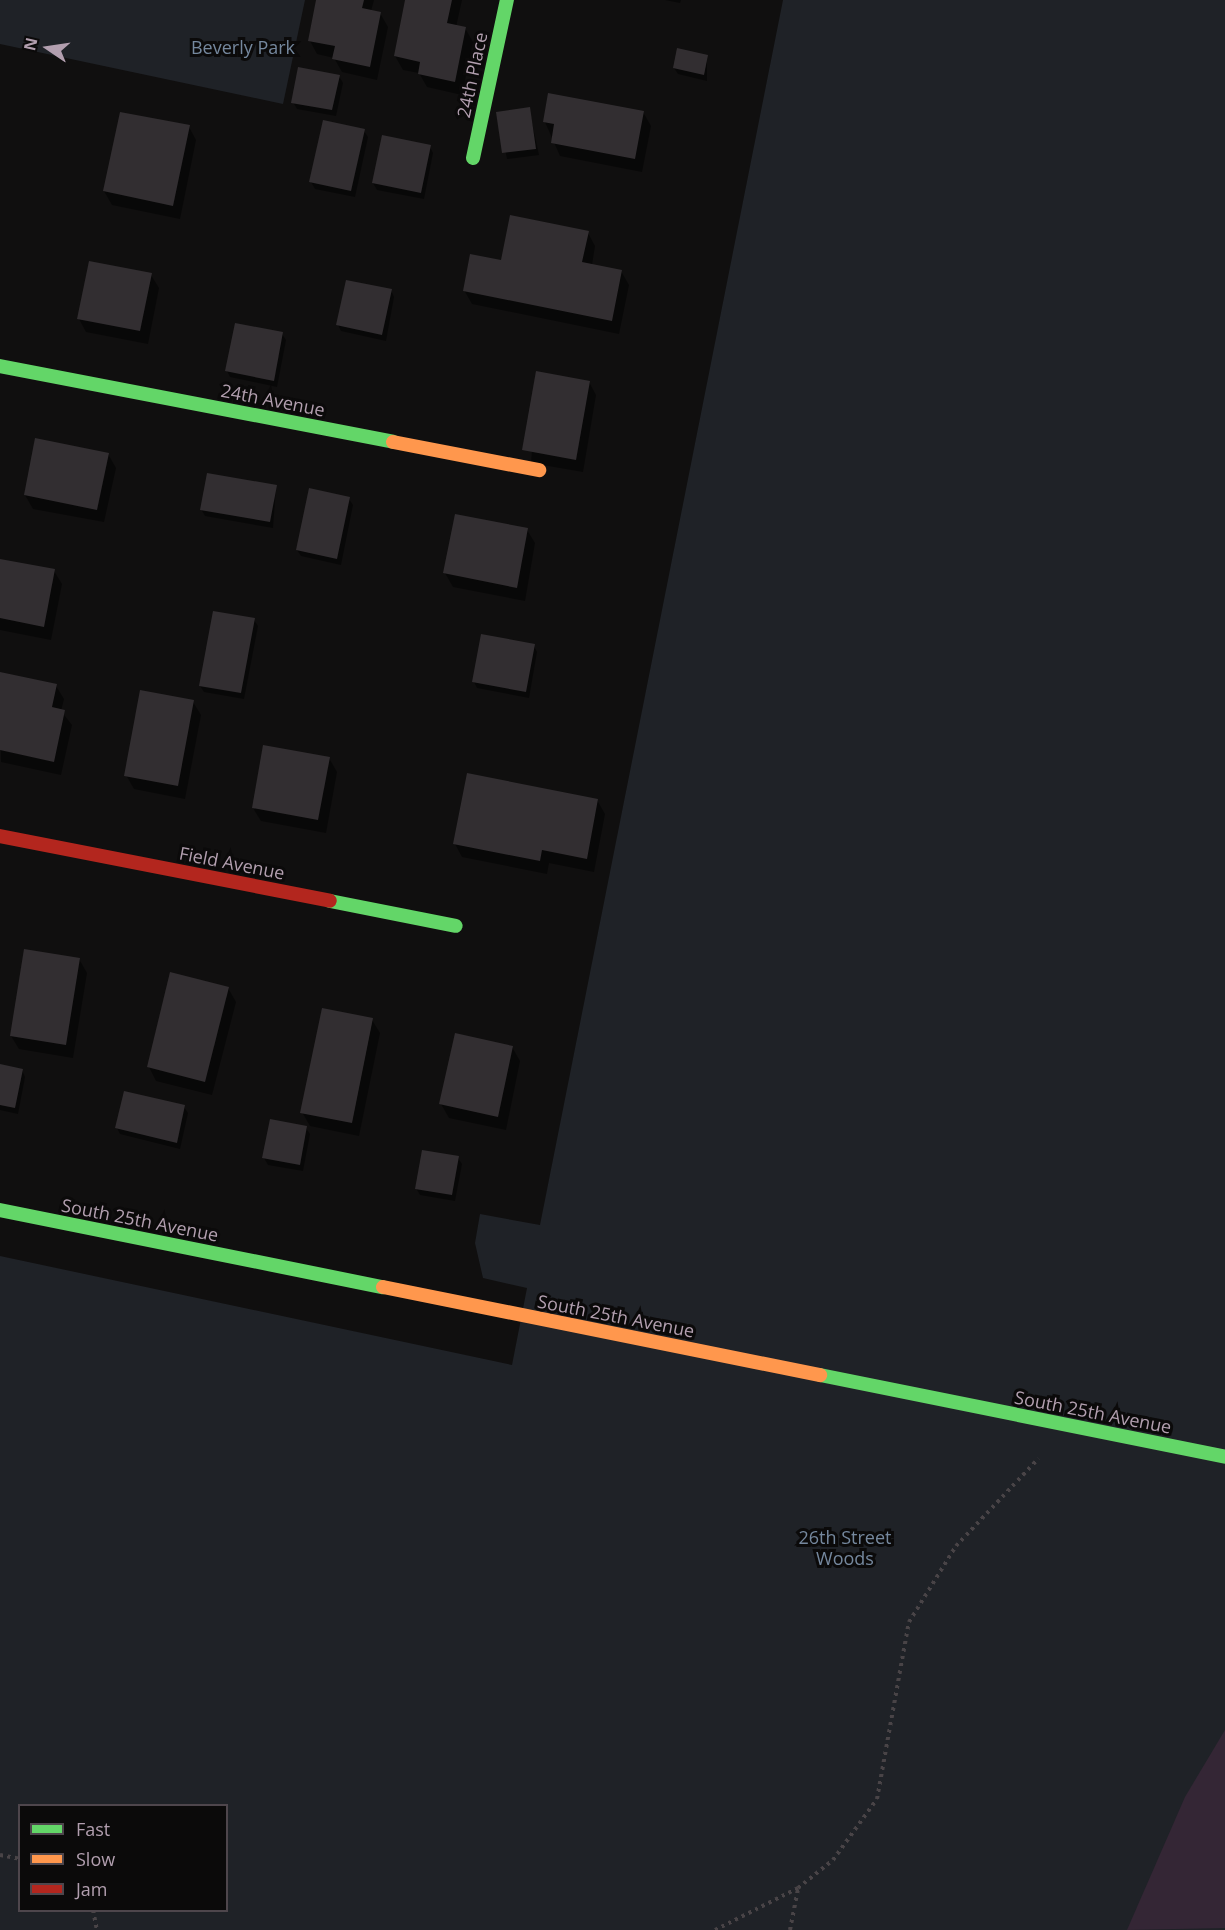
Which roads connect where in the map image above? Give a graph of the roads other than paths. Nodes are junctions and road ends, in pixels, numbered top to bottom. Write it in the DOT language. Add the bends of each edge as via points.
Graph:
graph roads {
  1 [pos="507,0"];
  2 [pos="473,158"];
  3 [pos="0,366"];
  4 [pos="539,470"];
  5 [pos="0,836"];
  6 [pos="456,926"];
  7 [pos="0,1210"];
  8 [pos="1225,1457"];
  1 -- 2 [label="street, 24th Place"];
  3 -- 4 [label="street, 24th Avenue"];
  5 -- 6 [label="street, Field Avenue"];
  7 -- 8 [label="street, South 25th Avenue"];
}
